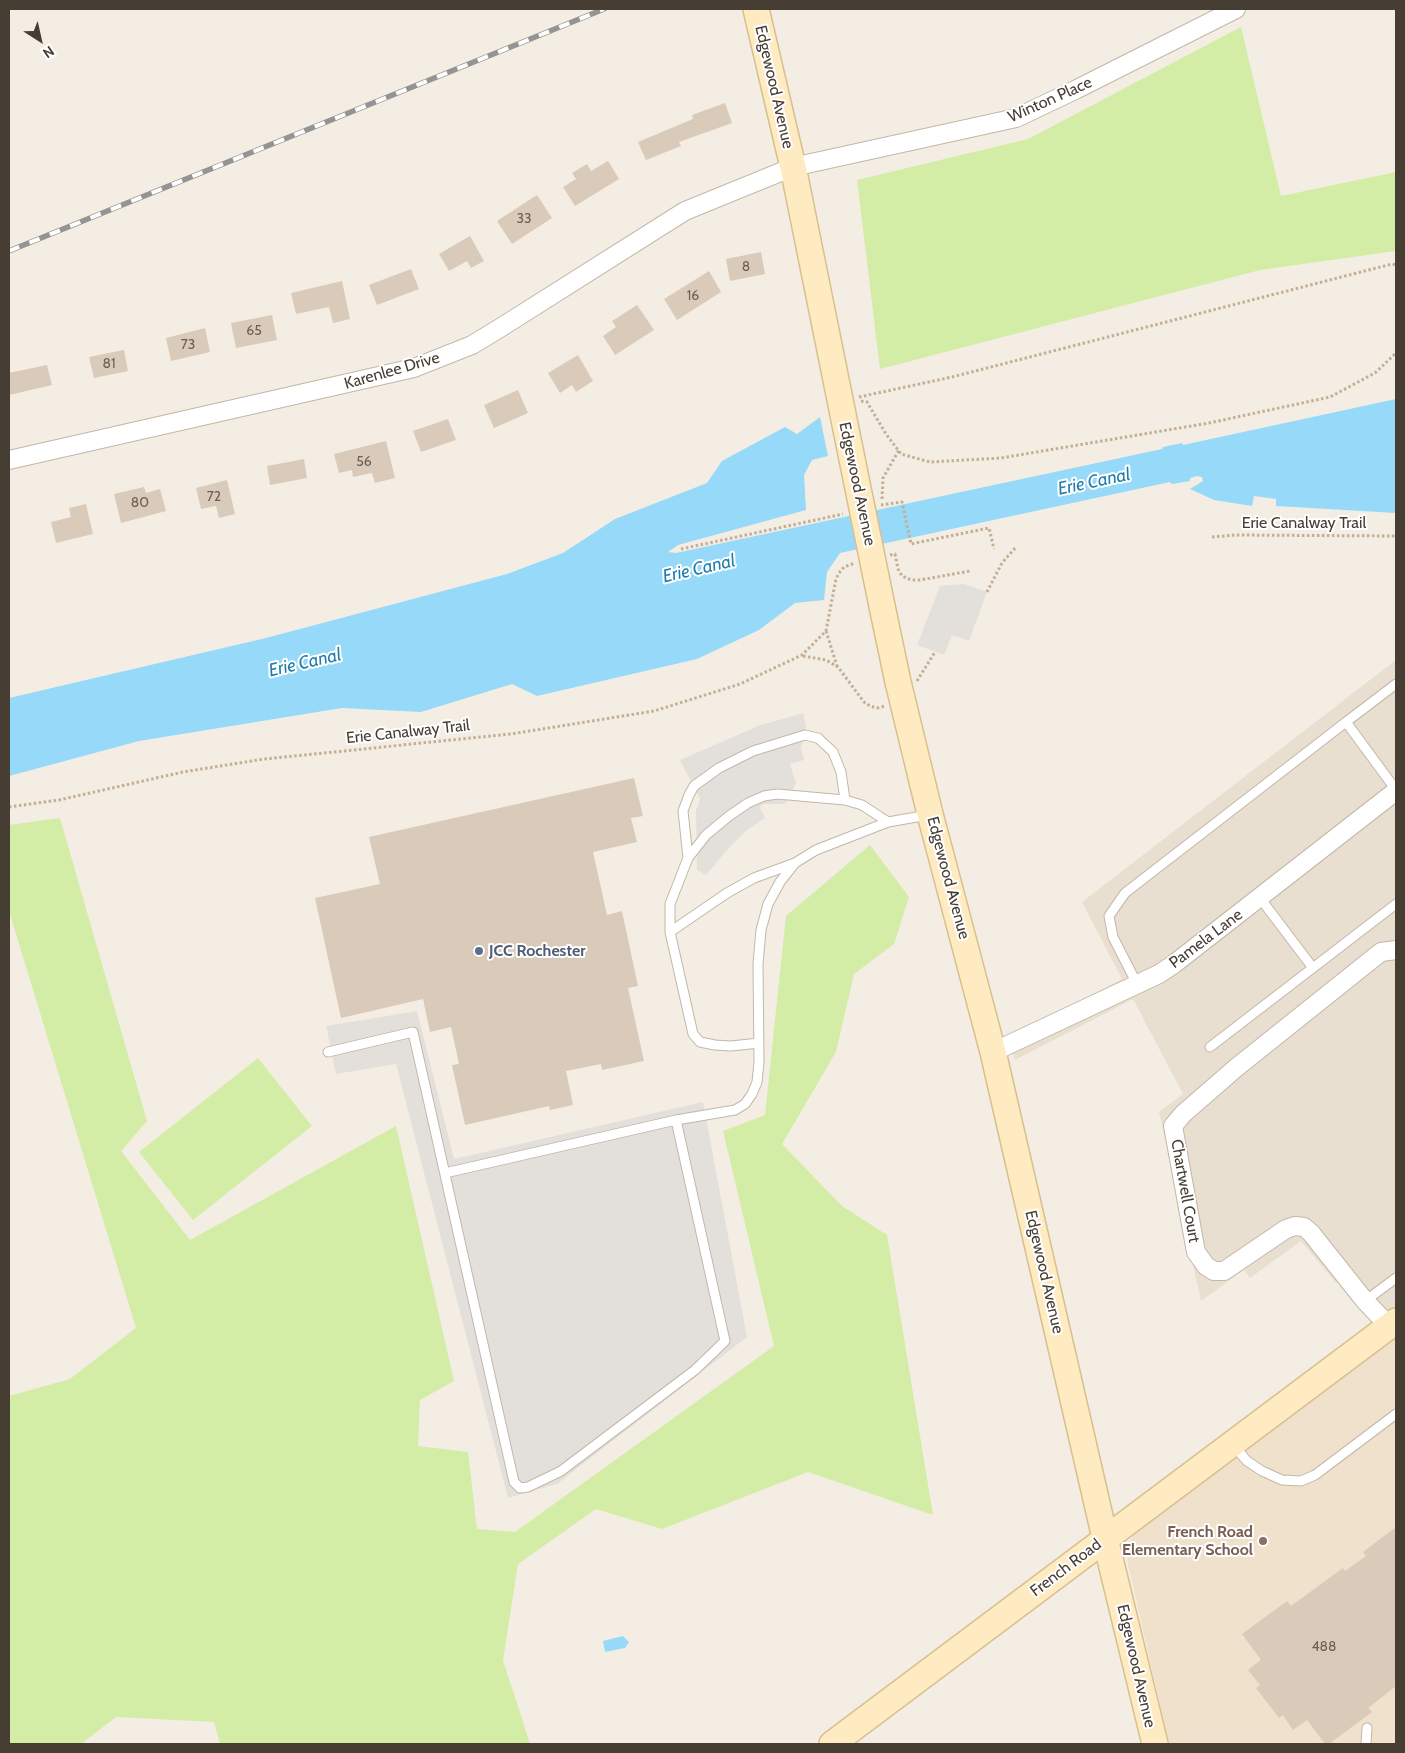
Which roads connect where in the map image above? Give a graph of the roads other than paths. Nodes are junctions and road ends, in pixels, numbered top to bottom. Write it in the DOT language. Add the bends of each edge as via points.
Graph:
graph roads {
  1 [pos="756,9"];
  2 [pos="1236,9"];
  3 [pos="793,167"];
  4 [pos="9,460"];
  5 [pos="1396,684"];
  6 [pos="1346,722"];
  7 [pos="1396,791"];
  8 [pos="845,800"];
  9 [pos="930,814"];
  10 [pos="888,822"];
  11 [pos="688,858"];
  12 [pos="795,863"];
  13 [pos="1260,898"];
  14 [pos="1396,904"];
  15 [pos="670,932"];
  16 [pos="1396,950"];
  17 [pos="1313,968"];
  18 [pos="1137,984"];
  19 [pos="759,1043"];
  20 [pos="1210,1048"];
  21 [pos="328,1052"];
  22 [pos="993,1052"];
  23 [pos="676,1120"];
  24 [pos="445,1173"];
  25 [pos="1396,1278"];
  26 [pos="1365,1301"];
  27 [pos="1393,1323"];
  28 [pos="1396,1414"];
  29 [pos="1232,1444"];
  30 [pos="1105,1538"];
  31 [pos="1367,1728"];
  32 [pos="832,1744"];
  33 [pos="1155,1744"];
  34 [pos="1366,1744"];
  1 -- 3 [label="street, Edgewood Avenue"];
  2 -- 3 [label="street, Winton Place" via="1016,118"];
  3 -- 4 [label="street, Karenlee Drive" via="685,211 472,345 422,366"];
  3 -- 9 [label="street, Edgewood Avenue, bridge" via="898,682"];
  5 -- 6 [label="lane"];
  6 -- 7 [label="lane"];
  6 -- 18 [label="lane" via="1125,893 1109,916 1113,937"];
  7 -- 13 [label="street, Pamela Lane"];
  8 -- 10 [label="lane" via="862,805"];
  8 -- 11 [label="lane" via="777,794 764,796 729,816 706,835"];
  8 -- 11 [label="lane" via="841,772 833,752 818,738 805,735 753,751 719,768 694,786 684,811"];
  9 -- 10 [label="lane"];
  9 -- 22 [label="street, Edgewood Avenue"];
  10 -- 12 [label="lane" via="816,850"];
  11 -- 15 [label="lane" via="670,904"];
  12 -- 15 [label="lane" via="727,892"];
  12 -- 19 [label="lane" via="768,904 761,930"];
  13 -- 17 [label="lane"];
  13 -- 18 [label="street, Pamela Lane" via="1174,964"];
  14 -- 17 [label="lane"];
  15 -- 19 [label="lane" via="693,1034 700,1042 731,1046"];
  16 -- 26 [label="street, Chartwell Court" via="1381,952 1237,1067 1173,1126 1196,1252 1206,1266 1214,1272 1224,1270 1286,1229 1304,1227"];
  17 -- 20 [label="lane"];
  18 -- 22 [label="street, Pamela Lane"];
  19 -- 23 [label="lane" via="757,1082 746,1104 735,1110"];
  21 -- 24 [label="lane" via="413,1032"];
  22 -- 30 [label="street, Edgewood Avenue"];
  23 -- 24 [label="lane"];
  23 -- 24 [label="lane" via="725,1341 694,1370 561,1471 528,1487 520,1488 514,1482"];
  25 -- 26 [label="lane"];
  26 -- 27 [label="street, Chartwell Court"];
  27 -- 29 [label="street, French Road"];
  28 -- 29 [label="lane" via="1301,1482 1282,1480 1262,1471 1247,1461"];
  29 -- 30 [label="street, French Road"];
  30 -- 32 [label="street, French Road"];
  30 -- 33 [label="street, Edgewood Avenue"];
  31 -- 34 [label="lane"];
}
